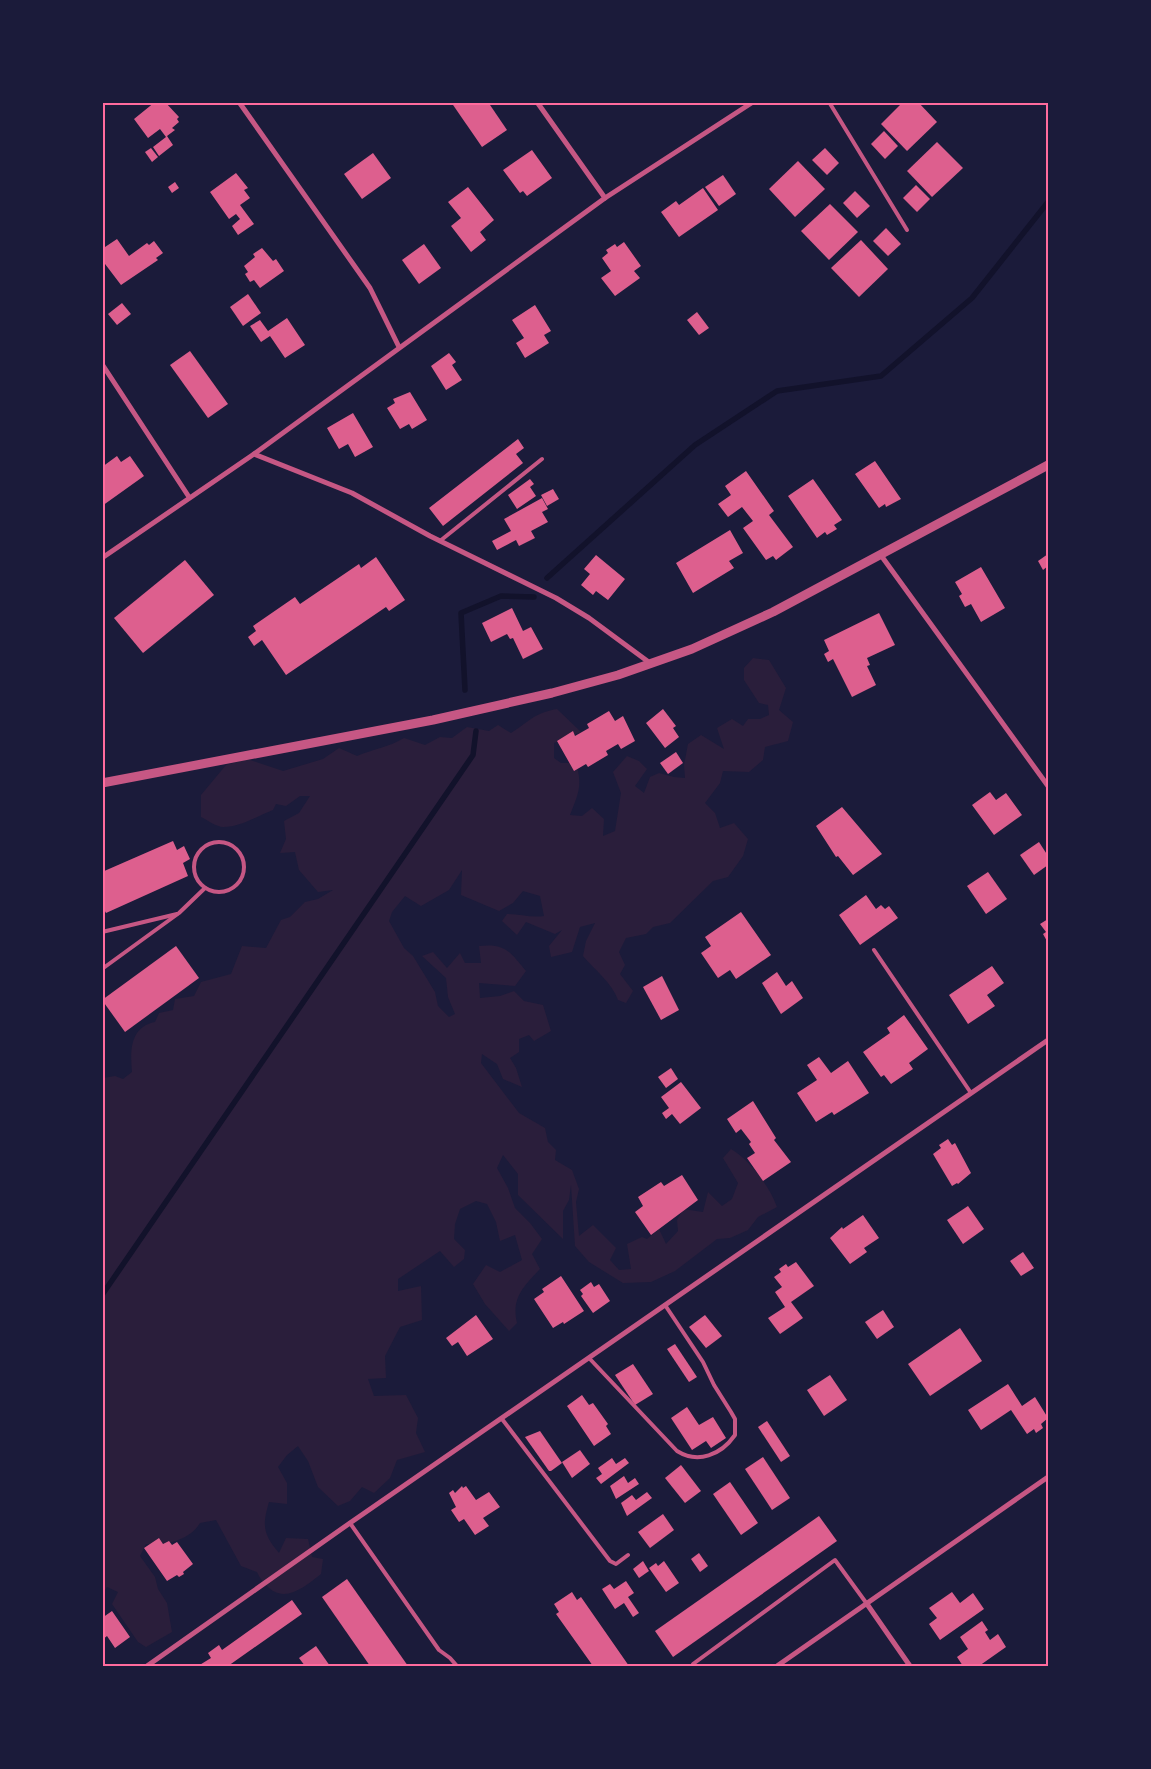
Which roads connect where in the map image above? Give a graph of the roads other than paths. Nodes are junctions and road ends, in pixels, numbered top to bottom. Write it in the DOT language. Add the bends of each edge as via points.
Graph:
graph roads {
  1 [pos="239,102"];
  2 [pos="537,102"];
  3 [pos="753,102"];
  4 [pos="829,102"];
  5 [pos="605,198"];
  6 [pos="907,230"];
  7 [pos="400,347"];
  8 [pos="102,364"];
  9 [pos="254,454"];
  10 [pos="542,459"];
  11 [pos="1048,465"];
  12 [pos="189,497"];
  13 [pos="440,541"];
  14 [pos="880,554"];
  15 [pos="102,558"];
  16 [pos="651,664"];
  17 [pos="102,783"];
  18 [pos="1048,786"];
  19 [pos="205,888"];
  20 [pos="179,913"];
  21 [pos="102,932"];
  22 [pos="874,950"];
  23 [pos="102,969"];
  24 [pos="1048,1040"];
  25 [pos="972,1094"];
  26 [pos="666,1305"];
  27 [pos="589,1358"];
  28 [pos="502,1419"];
  29 [pos="1048,1477"];
  30 [pos="350,1523"];
  31 [pos="628,1555"];
  32 [pos="867,1604"];
  33 [pos="147,1666"];
  34 [pos="265,1666"];
  35 [pos="271,1666"];
  36 [pos="457,1666"];
  37 [pos="693,1666"];
  38 [pos="776,1666"];
  39 [pos="910,1666"];
  1 -- 7 [label="street" via="370,288"];
  2 -- 5 [label="street"];
  3 -- 5 [label="street"];
  4 -- 6 [label="lane"];
  5 -- 7 [label="street"];
  7 -- 9 [label="street"];
  8 -- 12 [label="street"];
  9 -- 12 [label="street"];
  9 -- 13 [label="street" via="352,493"];
  10 -- 13 [label="lane"];
  11 -- 14 [label="street"];
  12 -- 15 [label="street"];
  13 -- 16 [label="street" via="556,598"];
  14 -- 16 [label="street" via="773,612"];
  14 -- 18 [label="street"];
  16 -- 17 [label="street" via="552,694 433,720"];
  19 -- 19 [label="lane" via="213,892 229,890 241,879 243,863 228,845 212,843 199,852 195,875"];
  19 -- 20 [label="lane"];
  20 -- 21 [label="lane"];
  20 -- 23 [label="lane"];
  22 -- 25 [label="lane"];
  24 -- 25 [label="street"];
  25 -- 26 [label="street"];
  26 -- 27 [label="street"];
  26 -- 27 [label="lane" via="735,1419 735,1435 724,1447 709,1456 686,1457"];
  27 -- 28 [label="street"];
  28 -- 30 [label="street"];
  28 -- 31 [label="lane" via="610,1561 616,1564"];
  29 -- 32 [label="street"];
  30 -- 33 [label="street"];
  30 -- 36 [label="lane" via="439,1650"];
  32 -- 37 [label="lane" via="835,1560"];
  32 -- 38 [label="street"];
  32 -- 39 [label="street"];
  34 -- 35 [label="lane"];
}
